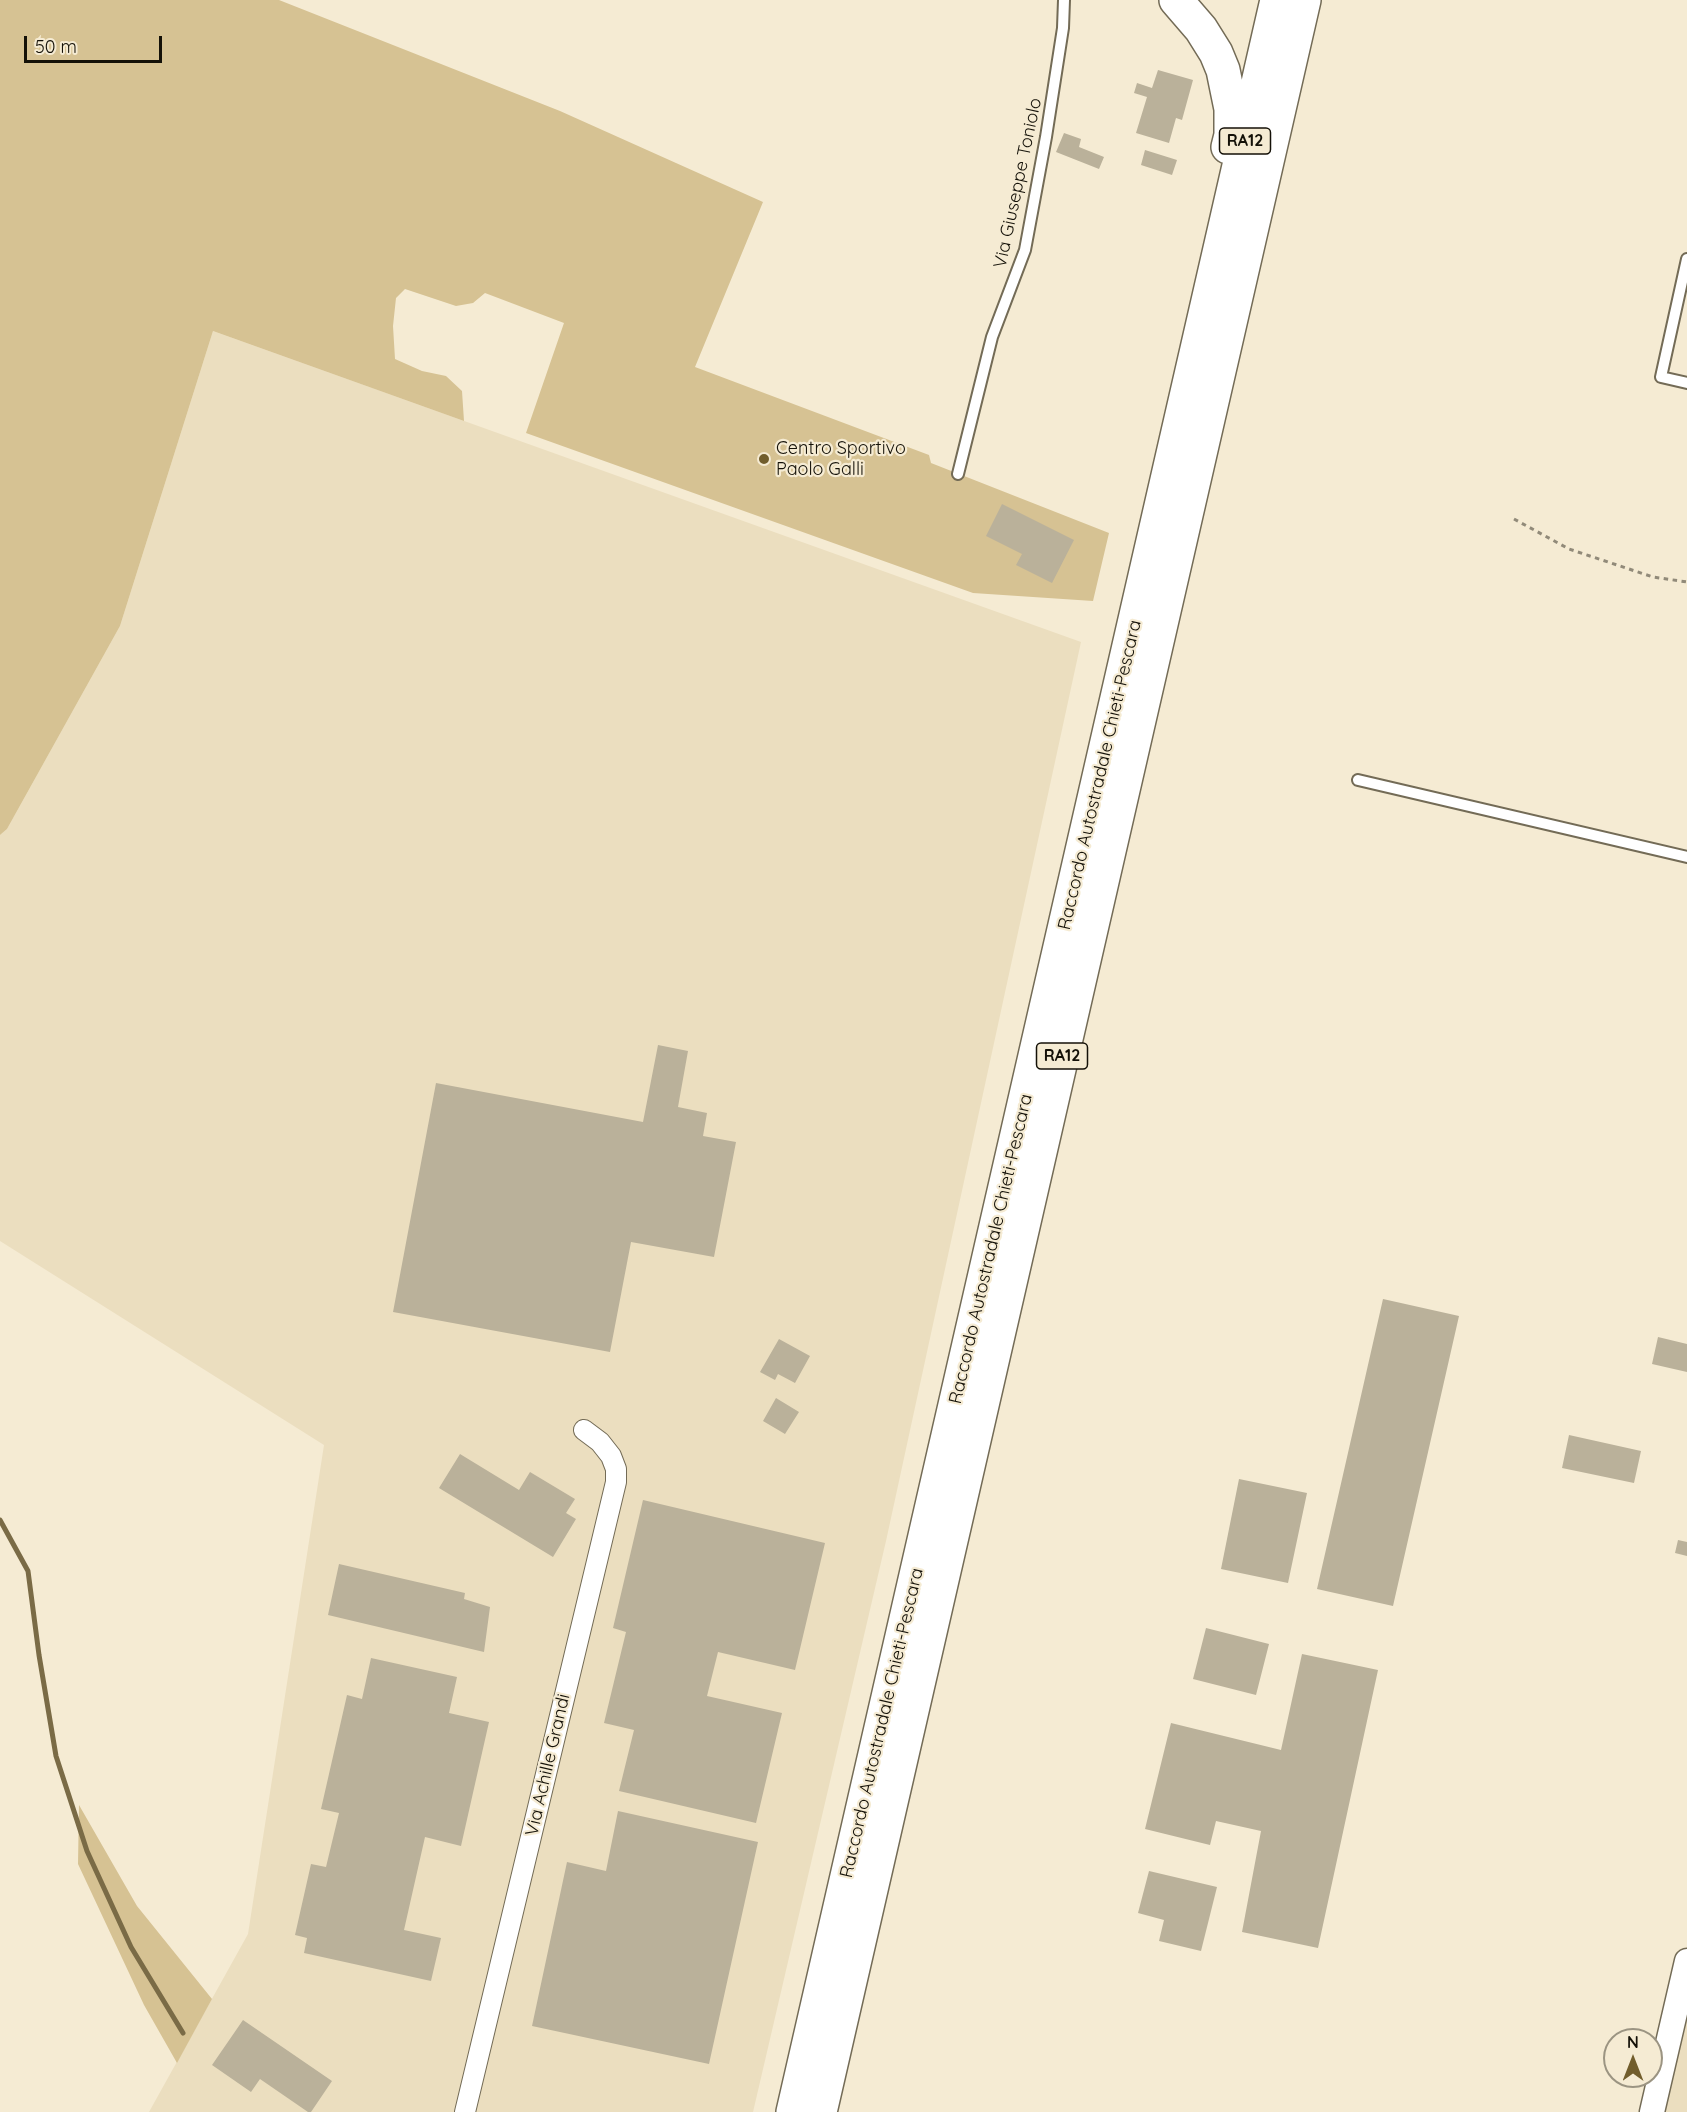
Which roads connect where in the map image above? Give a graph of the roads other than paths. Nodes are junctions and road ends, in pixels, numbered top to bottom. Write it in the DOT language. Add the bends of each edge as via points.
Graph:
graph roads {
  1 [pos="1064,0"];
  2 [pos="1176,0"];
  3 [pos="1277,0"];
  4 [pos="1304,0"];
  5 [pos="1687,259"];
  6 [pos="1213,282"];
  7 [pos="1687,383"];
  8 [pos="958,474"];
  9 [pos="1358,780"];
  10 [pos="1687,857"];
  11 [pos="584,1430"];
  12 [pos="1687,1961"];
  13 [pos="1683,1994"];
  14 [pos="465,2112"];
  15 [pos="794,2112"];
  16 [pos="820,2112"];
  17 [pos="1652,2112"];
  1 -- 8 [label="lane, Via Giuseppe Toniolo" via="1048,126 1025,250 992,337"];
  2 -- 6 [label="highway" via="1209,40 1223,70 1229,96 1231,135 1206,253"];
  3 -- 6 [label="highway, Raccordo Autostradale Chieti-Pescara / RA12"];
  4 -- 16 [label="highway, Raccordo Autostradale Chieti-Pescara / RA12"];
  5 -- 7 [label="lane" via="1661,377"];
  6 -- 15 [label="highway, Raccordo Autostradale Chieti-Pescara / RA12"];
  9 -- 10 [label="lane"];
  11 -- 14 [label="street, Via Achille Grandi" via="611,1456 616,1482"];
  12 -- 13 [label="street"];
  13 -- 17 [label="street"];
}
